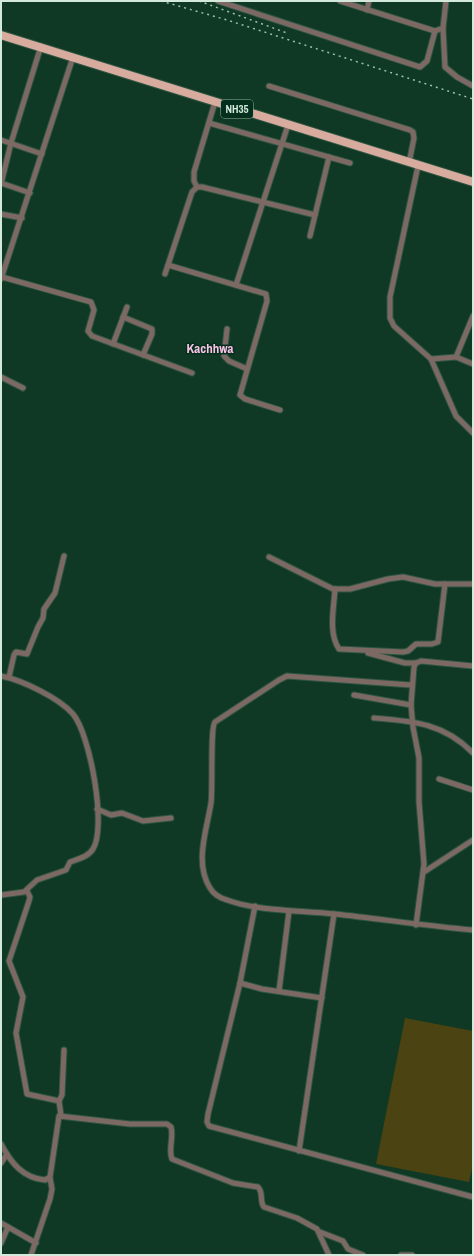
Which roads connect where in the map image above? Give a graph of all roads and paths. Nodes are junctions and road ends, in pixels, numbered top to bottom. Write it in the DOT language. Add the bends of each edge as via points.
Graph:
graph roads {
  1 [pos="218,1"];
  2 [pos="340,1"];
  3 [pos="369,1"];
  4 [pos="446,1"];
  5 [pos="367,10"];
  6 [pos="442,28"];
  7 [pos="435,31"];
  8 [pos="1,34"];
  9 [pos="41,46"];
  10 [pos="73,57"];
  11 [pos="269,86"];
  12 [pos="473,86"];
  13 [pos="215,102"];
  14 [pos="209,123"];
  15 [pos="288,125"];
  16 [pos="1,140"];
  17 [pos="11,144"];
  18 [pos="282,144"];
  19 [pos="42,154"];
  20 [pos="329,157"];
  21 [pos="350,163"];
  22 [pos="409,163"];
  23 [pos="418,166"];
  24 [pos="473,182"];
  25 [pos="1,184"];
  26 [pos="197,187"];
  27 [pos="30,193"];
  28 [pos="263,202"];
  29 [pos="1,214"];
  30 [pos="315,215"];
  31 [pos="22,218"];
  32 [pos="310,236"];
  33 [pos="168,265"];
  34 [pos="165,274"];
  35 [pos="2,278"];
  36 [pos="236,285"];
  37 [pos="127,307"];
  38 [pos="473,316"];
  39 [pos="123,317"];
  40 [pos="227,329"];
  41 [pos="113,344"];
  42 [pos="143,355"];
  43 [pos="456,357"];
  44 [pos="431,359"];
  45 [pos="473,364"];
  46 [pos="247,369"];
  47 [pos="192,373"];
  48 [pos="1,377"];
  49 [pos="23,388"];
  50 [pos="280,410"];
  51 [pos="473,433"];
  52 [pos="64,556"];
  53 [pos="269,557"];
  54 [pos="445,584"];
  55 [pos="473,584"];
  56 [pos="335,589"];
  57 [pos="358,650"];
  58 [pos="416,663"];
  59 [pos="473,666"];
  60 [pos="1,676"];
  61 [pos="9,677"];
  62 [pos="411,685"];
  63 [pos="354,695"];
  64 [pos="411,705"];
  65 [pos="374,718"];
  66 [pos="412,721"];
  67 [pos="473,753"];
  68 [pos="439,778"];
  69 [pos="473,790"];
  70 [pos="97,809"];
  71 [pos="171,818"];
  72 [pos="473,840"];
  73 [pos="424,872"];
  74 [pos="26,891"];
  75 [pos="1,895"];
  76 [pos="255,906"];
  77 [pos="289,911"];
  78 [pos="334,914"];
  79 [pos="416,925"];
  80 [pos="473,930"];
  81 [pos="240,983"];
  82 [pos="279,991"];
  83 [pos="322,998"];
  84 [pos="64,1050"];
  85 [pos="59,1101"];
  86 [pos="61,1115"];
  87 [pos="1,1144"];
  88 [pos="299,1151"];
  89 [pos="7,1154"];
  90 [pos="1,1163"];
  91 [pos="50,1178"];
  92 [pos="473,1197"];
  93 [pos="1,1223"];
  94 [pos="8,1227"];
  95 [pos="320,1232"];
  96 [pos="1,1243"];
  97 [pos="36,1243"];
  98 [pos="31,1255"];
  99 [pos="329,1255"];
  100 [pos="363,1255"];
  101 [pos="401,1255"];
  102 [pos="412,1255"];
  1 -- 7 [label="street" via="420,67 427,61"];
  2 -- 5 [label="street"];
  3 -- 5 [label="street"];
  4 -- 6 [label="street"];
  5 -- 7 [label="street"];
  6 -- 7 [label="street"];
  6 -- 12 [label="street" via="445,67"];
  8 -- 9 [label="highway, NH35"];
  9 -- 10 [label="highway, NH35"];
  9 -- 17 [label="street"];
  10 -- 13 [label="highway, NH35"];
  10 -- 19 [label="street"];
  11 -- 22 [label="street" via="410,130 414,138"];
  13 -- 14 [label="street"];
  13 -- 15 [label="highway, NH35"];
  14 -- 18 [label="street"];
  14 -- 26 [label="street" via="194,172"];
  15 -- 18 [label="street"];
  15 -- 22 [label="highway, NH35"];
  16 -- 17 [label="street"];
  17 -- 19 [label="street"];
  17 -- 25 [label="street"];
  18 -- 20 [label="street"];
  18 -- 28 [label="street"];
  19 -- 27 [label="street"];
  20 -- 21 [label="street"];
  20 -- 30 [label="street"];
  22 -- 23 [label="highway, NH35"];
  23 -- 24 [label="highway, NH35"];
  23 -- 44 [label="street" via="389,309 394,326"];
  25 -- 27 [label="street"];
  26 -- 28 [label="street"];
  26 -- 33 [label="street" via="192,192"];
  27 -- 31 [label="street"];
  28 -- 30 [label="street"];
  28 -- 36 [label="street"];
  29 -- 31 [label="street"];
  30 -- 32 [label="street"];
  31 -- 35 [label="street"];
  33 -- 34 [label="street"];
  33 -- 36 [label="street"];
  35 -- 41 [label="street" via="91,302 94,310 89,334"];
  36 -- 46 [label="street" via="264,293 268,297"];
  37 -- 39 [label="street"];
  38 -- 43 [label="street"];
  39 -- 41 [label="street"];
  39 -- 42 [label="street" via="152,329"];
  40 -- 46 [label="street" via="224,356"];
  41 -- 42 [label="street"];
  42 -- 47 [label="street"];
  43 -- 44 [label="street"];
  43 -- 45 [label="street"];
  44 -- 51 [label="street" via="456,416"];
  46 -- 50 [label="street" via="240,391 241,398"];
  48 -- 49 [label="street"];
  52 -- 61 [label="street" via="55,593 44,609 43,618 27,654 16,652 14,655"];
  53 -- 56 [label="street"];
  54 -- 55 [label="street"];
  54 -- 56 [label="street" via="403,577 350,589"];
  54 -- 57 [label="street" via="437,643 416,644 403,652"];
  56 -- 57 [label="street" via="333,626 337,645 341,650"];
  57 -- 58 [label="street" via="405,663"];
  58 -- 59 [label="street"];
  58 -- 62 [label="street"];
  60 -- 61 [label="street"];
  61 -- 70 [label="street" via="32,686 67,709 75,718 95,779"];
  62 -- 64 [label="street"];
  62 -- 76 [label="street" via="287,676 213,723 211,802 203,853 205,877 209,887 219,897"];
  63 -- 64 [label="street"];
  64 -- 66 [label="street"];
  65 -- 66 [label="street"];
  66 -- 67 [label="street" via="439,729 460,741"];
  66 -- 73 [label="street" via="420,764 419,802"];
  68 -- 69 [label="street"];
  70 -- 71 [label="street" via="111,815 122,813 143,821"];
  70 -- 74 [label="street" via="97,839 90,854 70,862 66,870 34,881"];
  72 -- 73 [label="street"];
  73 -- 79 [label="street"];
  74 -- 75 [label="street"];
  74 -- 85 [label="street" via="29,901 10,961 23,997 16,1023 17,1046 27,1094"];
  76 -- 77 [label="street"];
  76 -- 81 [label="street"];
  77 -- 78 [label="street"];
  77 -- 82 [label="street"];
  78 -- 79 [label="street"];
  78 -- 83 [label="street"];
  79 -- 80 [label="street"];
  81 -- 82 [label="street"];
  81 -- 88 [label="street" via="207,1124 212,1128"];
  82 -- 83 [label="street"];
  83 -- 88 [label="street"];
  84 -- 85 [label="street" via="62,1095"];
  85 -- 86 [label="street"];
  86 -- 91 [label="street" via="58,1118"];
  86 -- 95 [label="street" via="123,1124 168,1124 173,1132 171,1155 174,1161 233,1183 258,1187 264,1207 297,1218"];
  87 -- 89 [label="street"];
  88 -- 92 [label="street"];
  89 -- 90 [label="street"];
  89 -- 91 [label="street" via="30,1177 45,1180"];
  91 -- 97 [label="street" via="51,1194"];
  93 -- 94 [label="street"];
  94 -- 96 [label="street"];
  94 -- 97 [label="street"];
  95 -- 99 [label="street"];
  95 -- 100 [label="street" via="343,1241 348,1249"];
  97 -- 98 [label="street"];
  101 -- 102 [label="street"];
}
